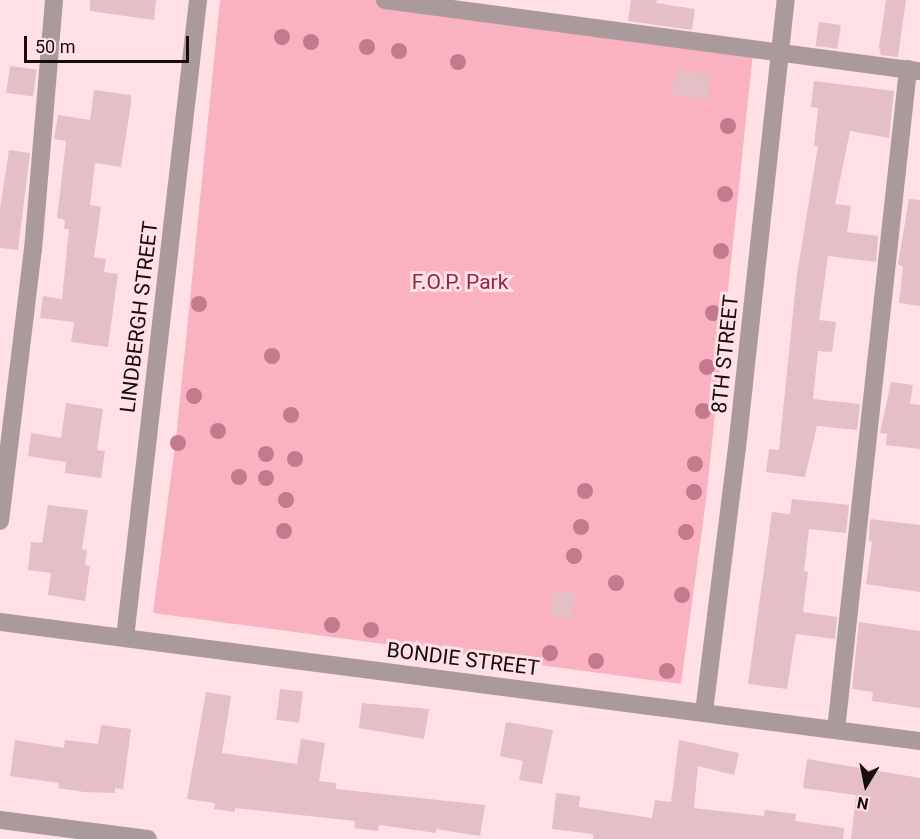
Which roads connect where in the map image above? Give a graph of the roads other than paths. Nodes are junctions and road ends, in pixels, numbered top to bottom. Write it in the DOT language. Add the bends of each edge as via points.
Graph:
graph roads {
  1 [pos="54,0"];
  2 [pos="198,0"];
  3 [pos="385,0"];
  4 [pos="786,0"];
  5 [pos="780,53"];
  6 [pos="914,70"];
  7 [pos="0,521"];
  8 [pos="0,622"];
  9 [pos="125,638"];
  10 [pos="704,712"];
  11 [pos="836,730"];
  12 [pos="920,741"];
  13 [pos="0,820"];
  14 [pos="148,839"];
  1 -- 7 [label="street" via="33,250"];
  2 -- 9 [label="street, LINDBERGH STREET"];
  3 -- 5 [label="street"];
  4 -- 5 [label="street, 8TH STREET"];
  5 -- 6 [label="street"];
  5 -- 10 [label="street, 8TH STREET" via="739,437"];
  6 -- 11 [label="street"];
  8 -- 9 [label="street, BONDIE STREET"];
  9 -- 10 [label="street, BONDIE STREET"];
  10 -- 11 [label="street, BONDIE STREET"];
  11 -- 12 [label="street, BONDIE STREET"];
  13 -- 14 [label="street"];
}
